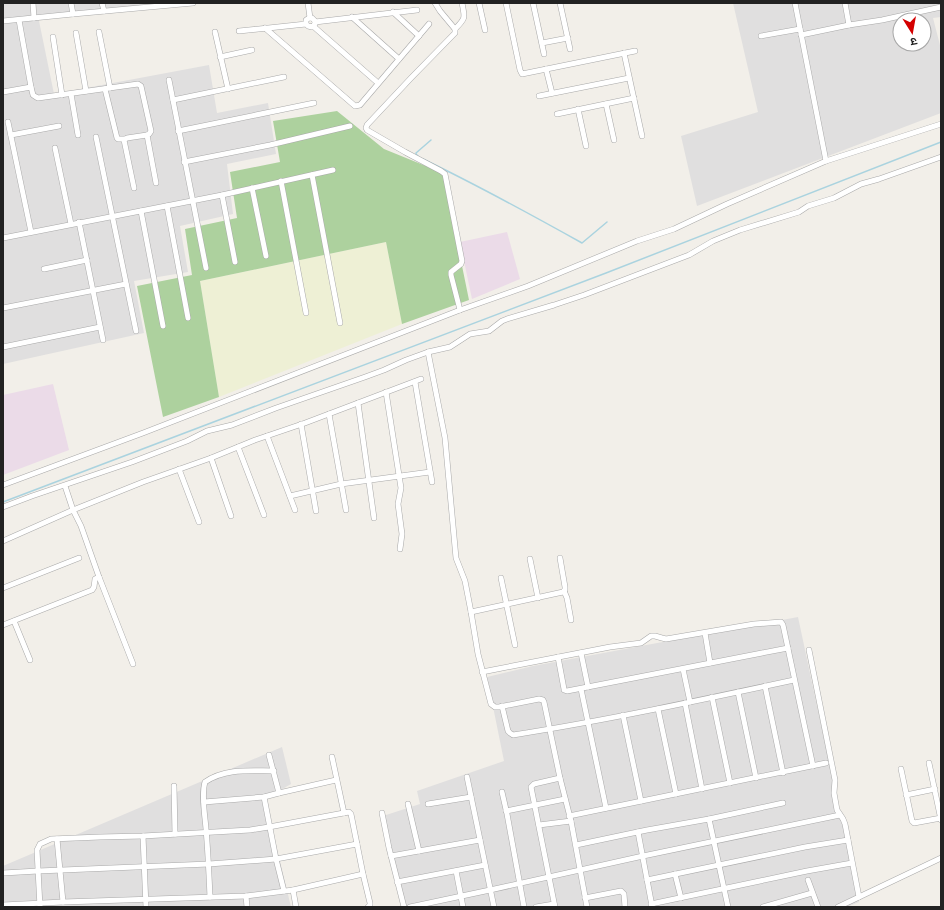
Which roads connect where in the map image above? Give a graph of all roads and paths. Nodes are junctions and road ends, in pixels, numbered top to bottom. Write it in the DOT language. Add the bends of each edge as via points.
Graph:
graph roads {
  1 [pos="33,3"];
  2 [pos="71,3"];
  3 [pos="102,3"];
  4 [pos="193,3"];
  5 [pos="308,3"];
  6 [pos="435,3"];
  7 [pos="462,3"];
  8 [pos="479,3"];
  9 [pos="506,3"];
  10 [pos="533,3"];
  11 [pos="560,3"];
  12 [pos="795,3"];
  13 [pos="844,3"];
  14 [pos="174,4"];
  15 [pos="137,6"];
  16 [pos="941,7"];
  17 [pos="417,10"];
  18 [pos="104,11"];
  19 [pos="393,12"];
  20 [pos="73,14"];
  21 [pos="352,17"];
  22 [pos="34,18"];
  23 [pos="310,18"];
  24 [pos="19,20"];
  25 [pos="3,21"];
  26 [pos="306,24"];
  27 [pos="314,24"];
  28 [pos="429,24"];
  29 [pos="849,25"];
  30 [pos="265,28"];
  31 [pos="455,29"];
  32 [pos="484,30"];
  33 [pos="239,31"];
  34 [pos="99,32"];
  35 [pos="215,32"];
  36 [pos="801,32"];
  37 [pos="76,33"];
  38 [pos="419,36"];
  39 [pos="761,36"];
  40 [pos="53,37"];
  41 [pos="568,38"];
  42 [pos="542,43"];
  43 [pos="570,49"];
  44 [pos="252,50"];
  45 [pos="635,51"];
  46 [pos="624,53"];
  47 [pos="544,54"];
  48 [pos="220,57"];
  49 [pos="399,59"];
  50 [pos="546,69"];
  51 [pos="284,77"];
  52 [pos="629,78"];
  53 [pos="169,80"];
  54 [pos="378,83"];
  55 [pos="31,87"];
  56 [pos="108,88"];
  57 [pos="228,89"];
  58 [pos="86,91"];
  59 [pos="3,92"];
  60 [pos="552,93"];
  61 [pos="71,94"];
  62 [pos="62,95"];
  63 [pos="539,96"];
  64 [pos="634,98"];
  65 [pos="172,100"];
  66 [pos="314,103"];
  67 [pos="606,104"];
  68 [pos="578,109"];
  69 [pos="557,114"];
  70 [pos="8,122"];
  71 [pos="941,124"];
  72 [pos="59,126"];
  73 [pos="350,126"];
  74 [pos="178,131"];
  75 [pos="147,134"];
  76 [pos="11,135"];
  77 [pos="78,135"];
  78 [pos="642,136"];
  79 [pos="96,137"];
  80 [pos="124,139"];
  81 [pos="614,140"];
  82 [pos="586,146"];
  83 [pos="55,148"];
  84 [pos="941,157"];
  85 [pos="826,161"];
  86 [pos="184,162"];
  87 [pos="333,170"];
  88 [pos="312,175"];
  89 [pos="282,181"];
  90 [pos="156,183"];
  91 [pos="134,188"];
  92 [pos="252,188"];
  93 [pos="222,195"];
  94 [pos="192,201"];
  95 [pos="167,206"];
  96 [pos="141,211"];
  97 [pos="112,217"];
  98 [pos="79,222"];
  99 [pos="71,224"];
  100 [pos="31,232"];
  101 [pos="3,238"];
  102 [pos="266,256"];
  103 [pos="87,260"];
  104 [pos="235,262"];
  105 [pos="206,268"];
  106 [pos="44,269"];
  107 [pos="126,284"];
  108 [pos="94,291"];
  109 [pos="3,308"];
  110 [pos="460,310"];
  111 [pos="306,313"];
  112 [pos="188,318"];
  113 [pos="340,323"];
  114 [pos="100,326"];
  115 [pos="163,326"];
  116 [pos="136,331"];
  117 [pos="103,340"];
  118 [pos="3,347"];
  119 [pos="428,352"];
  120 [pos="421,379"];
  121 [pos="415,382"];
  122 [pos="386,392"];
  123 [pos="358,403"];
  124 [pos="329,414"];
  125 [pos="301,424"];
  126 [pos="266,436"];
  127 [pos="238,447"];
  128 [pos="211,458"];
  129 [pos="179,469"];
  130 [pos="430,472"];
  131 [pos="399,476"];
  132 [pos="369,480"];
  133 [pos="432,482"];
  134 [pos="341,484"];
  135 [pos="3,485"];
  136 [pos="64,486"];
  137 [pos="312,491"];
  138 [pos="290,496"];
  139 [pos="3,508"];
  140 [pos="73,510"];
  141 [pos="295,510"];
  142 [pos="346,510"];
  143 [pos="316,511"];
  144 [pos="231,516"];
  145 [pos="264,516"];
  146 [pos="374,518"];
  147 [pos="199,522"];
  148 [pos="3,541"];
  149 [pos="400,549"];
  150 [pos="79,558"];
  151 [pos="560,558"];
  152 [pos="530,559"];
  153 [pos="97,577"];
  154 [pos="501,578"];
  155 [pos="3,588"];
  156 [pos="564,591"];
  157 [pos="538,598"];
  158 [pos="506,604"];
  159 [pos="471,612"];
  160 [pos="14,620"];
  161 [pos="571,620"];
  162 [pos="3,625"];
  163 [pos="705,633"];
  164 [pos="515,645"];
  165 [pos="788,648"];
  166 [pos="809,650"];
  167 [pos="582,653"];
  168 [pos="558,657"];
  169 [pos="30,660"];
  170 [pos="710,663"];
  171 [pos="133,664"];
  172 [pos="683,669"];
  173 [pos="482,672"];
  174 [pos="794,680"];
  175 [pos="765,686"];
  176 [pos="588,687"];
  177 [pos="581,689"];
  178 [pos="738,692"];
  179 [pos="712,697"];
  180 [pos="687,702"];
  181 [pos="502,706"];
  182 [pos="658,709"];
  183 [pos="623,715"];
  184 [pos="588,722"];
  185 [pos="550,729"];
  186 [pos="269,755"];
  187 [pos="332,757"];
  188 [pos="929,762"];
  189 [pos="826,764"];
  190 [pos="813,766"];
  191 [pos="901,769"];
  192 [pos="274,771"];
  193 [pos="783,772"];
  194 [pos="467,777"];
  195 [pos="560,778"];
  196 [pos="756,778"];
  197 [pos="336,780"];
  198 [pos="730,783"];
  199 [pos="174,786"];
  200 [pos="702,789"];
  201 [pos="935,789"];
  202 [pos="279,792"];
  203 [pos="502,792"];
  204 [pos="676,794"];
  205 [pos="906,795"];
  206 [pos="264,797"];
  207 [pos="471,797"];
  208 [pos="565,799"];
  209 [pos="641,801"];
  210 [pos="204,802"];
  211 [pos="783,803"];
  212 [pos="408,804"];
  213 [pos="428,804"];
  214 [pos="535,805"];
  215 [pos="606,808"];
  216 [pos="506,811"];
  217 [pos="344,813"];
  218 [pos="382,813"];
  219 [pos="840,815"];
  220 [pos="570,818"];
  221 [pos="709,818"];
  222 [pos="941,819"];
  223 [pos="539,825"];
  224 [pos="269,827"];
  225 [pos="638,832"];
  226 [pos="206,833"];
  227 [pos="175,834"];
  228 [pos="143,836"];
  229 [pos="56,839"];
  230 [pos="480,840"];
  231 [pos="848,840"];
  232 [pos="714,841"];
  233 [pos="357,844"];
  234 [pos="576,846"];
  235 [pos="419,851"];
  236 [pos="391,856"];
  237 [pos="643,856"];
  238 [pos="941,858"];
  239 [pos="276,859"];
  240 [pos="852,863"];
  241 [pos="209,864"];
  242 [pos="485,865"];
  243 [pos="719,865"];
  244 [pos="144,866"];
  245 [pos="60,870"];
  246 [pos="580,870"];
  247 [pos="38,871"];
  248 [pos="456,871"];
  249 [pos="3,873"];
  250 [pos="363,874"];
  251 [pos="676,874"];
  252 [pos="549,877"];
  253 [pos="647,880"];
  254 [pos="808,880"];
  255 [pos="397,882"];
  256 [pos="520,883"];
  257 [pos="724,888"];
  258 [pos="293,890"];
  259 [pos="490,890"];
  260 [pos="284,891"];
  261 [pos="812,893"];
  262 [pos="246,896"];
  263 [pos="461,896"];
  264 [pos="210,897"];
  265 [pos="859,897"];
  266 [pos="585,898"];
  267 [pos="681,898"];
  268 [pos="145,899"];
  269 [pos="63,902"];
  270 [pos="3,905"];
  271 [pos="40,905"];
  272 [pos="554,905"];
  273 [pos="652,905"];
  274 [pos="775,905"];
  275 [pos="12,906"];
  276 [pos="843,906"];
  277 [pos="146,907"];
  278 [pos="246,907"];
  279 [pos="296,907"];
  280 [pos="368,907"];
  281 [pos="404,907"];
  282 [pos="410,907"];
  283 [pos="463,907"];
  284 [pos="494,907"];
  285 [pos="524,907"];
  286 [pos="536,907"];
  287 [pos="587,907"];
  288 [pos="625,907"];
  289 [pos="728,907"];
  290 [pos="763,907"];
  291 [pos="818,907"];
  1 -- 22 [label="street"];
  2 -- 20 [label="street"];
  3 -- 18 [label="street"];
  4 -- 14 [label="street"];
  5 -- 23 [label="street"];
  6 -- 31 [label="street"];
  7 -- 31 [label="street" via="464,18"];
  8 -- 32 [label="street"];
  9 -- 50 [label="street" via="520,72 525,74"];
  10 -- 42 [label="street"];
  11 -- 41 [label="street"];
  12 -- 36 [label="street"];
  13 -- 29 [label="street"];
  14 -- 15 [label="street"];
  15 -- 18 [label="street"];
  16 -- 29 [label="street"];
  17 -- 19 [label="street"];
  18 -- 20 [label="street"];
  19 -- 21 [label="street"];
  19 -- 38 [label="street"];
  20 -- 22 [label="street"];
  21 -- 27 [label="street"];
  21 -- 49 [label="street"];
  22 -- 24 [label="street"];
  23 -- 26 [label="street"];
  23 -- 27 [label="street" via="313,18"];
  24 -- 25 [label="street"];
  24 -- 55 [label="street"];
  26 -- 27 [label="street" via="309,27"];
  26 -- 30 [label="street"];
  27 -- 54 [label="street"];
  28 -- 38 [label="street"];
  29 -- 36 [label="street"];
  30 -- 33 [label="street"];
  30 -- 54 [label="street" via="355,106 360,105"];
  31 -- 110 [label="street" via="454,35 366,128 445,174 462,261 451,275"];
  34 -- 56 [label="street"];
  35 -- 48 [label="street"];
  36 -- 39 [label="street"];
  36 -- 85 [label="street"];
  37 -- 58 [label="street"];
  38 -- 49 [label="street"];
  40 -- 62 [label="street"];
  41 -- 42 [label="street"];
  41 -- 43 [label="street"];
  42 -- 47 [label="street"];
  44 -- 48 [label="street"];
  45 -- 46 [label="street"];
  46 -- 50 [label="street"];
  46 -- 52 [label="street"];
  48 -- 57 [label="street"];
  49 -- 54 [label="street"];
  50 -- 60 [label="street"];
  51 -- 57 [label="street"];
  52 -- 60 [label="street"];
  52 -- 64 [label="street"];
  53 -- 65 [label="street"];
  55 -- 59 [label="street"];
  55 -- 62 [label="street" via="37,98"];
  56 -- 58 [label="street"];
  56 -- 75 [label="street" via="138,84 141,86 151,130"];
  56 -- 80 [label="street" via="117,138"];
  57 -- 65 [label="street"];
  58 -- 61 [label="street"];
  60 -- 63 [label="street"];
  61 -- 62 [label="street"];
  61 -- 77 [label="street"];
  64 -- 67 [label="street"];
  64 -- 78 [label="street"];
  65 -- 74 [label="street"];
  66 -- 74 [label="street"];
  67 -- 68 [label="street"];
  67 -- 81 [label="street"];
  68 -- 69 [label="street"];
  68 -- 82 [label="street"];
  70 -- 76 [label="street"];
  71 -- 85 [label="street"];
  72 -- 76 [label="street"];
  73 -- 86 [label="street"];
  74 -- 86 [label="street"];
  75 -- 80 [label="street"];
  75 -- 90 [label="street"];
  76 -- 100 [label="street"];
  79 -- 97 [label="street"];
  80 -- 91 [label="street"];
  83 -- 99 [label="street"];
  84 -- 119 [label="street" via="861,184 798,212 713,241 689,255 554,305 507,319 489,331 470,334 450,347"];
  85 -- 110 [label="street" via="674,229"];
  86 -- 94 [label="street"];
  87 -- 88 [label="street"];
  88 -- 89 [label="street"];
  88 -- 113 [label="street"];
  89 -- 92 [label="street"];
  89 -- 111 [label="street"];
  92 -- 93 [label="street"];
  92 -- 102 [label="street"];
  93 -- 94 [label="street"];
  93 -- 104 [label="street"];
  94 -- 95 [label="street"];
  94 -- 105 [label="street"];
  95 -- 96 [label="street"];
  95 -- 112 [label="street"];
  96 -- 97 [label="street"];
  96 -- 115 [label="street"];
  97 -- 98 [label="street"];
  97 -- 107 [label="street"];
  98 -- 99 [label="street"];
  98 -- 103 [label="street"];
  99 -- 100 [label="street"];
  100 -- 101 [label="street"];
  103 -- 106 [label="street"];
  103 -- 108 [label="street"];
  107 -- 108 [label="street"];
  107 -- 116 [label="street"];
  108 -- 109 [label="street"];
  108 -- 114 [label="street"];
  110 -- 135 [label="street"];
  114 -- 117 [label="street"];
  114 -- 118 [label="street"];
  119 -- 136 [label="street" via="232,425 207,431 137,461"];
  119 -- 159 [label="street" via="445,438 456,558"];
  120 -- 121 [label="street"];
  121 -- 122 [label="street"];
  121 -- 130 [label="street"];
  122 -- 123 [label="street"];
  122 -- 131 [label="street"];
  123 -- 124 [label="street"];
  123 -- 132 [label="street"];
  124 -- 125 [label="street"];
  124 -- 134 [label="street"];
  125 -- 126 [label="street"];
  125 -- 137 [label="street"];
  126 -- 127 [label="street"];
  126 -- 138 [label="street"];
  127 -- 128 [label="street"];
  127 -- 145 [label="street"];
  128 -- 129 [label="street"];
  128 -- 144 [label="street"];
  129 -- 140 [label="street"];
  129 -- 147 [label="street"];
  130 -- 131 [label="street"];
  130 -- 133 [label="street"];
  131 -- 132 [label="street"];
  131 -- 149 [label="street" via="401,488 398,504 402,534"];
  132 -- 134 [label="street"];
  132 -- 146 [label="street"];
  134 -- 137 [label="street"];
  134 -- 142 [label="street"];
  136 -- 139 [label="street"];
  136 -- 140 [label="street"];
  137 -- 138 [label="street"];
  137 -- 143 [label="street"];
  138 -- 141 [label="street"];
  140 -- 148 [label="street"];
  140 -- 153 [label="street" via="81,526"];
  150 -- 155 [label="street"];
  151 -- 156 [label="street"];
  152 -- 157 [label="street"];
  153 -- 160 [label="street" via="92,590"];
  153 -- 171 [label="street"];
  154 -- 158 [label="street"];
  156 -- 157 [label="street"];
  156 -- 161 [label="street"];
  157 -- 158 [label="street"];
  158 -- 159 [label="street"];
  158 -- 164 [label="street"];
  159 -- 173 [label="street"];
  160 -- 162 [label="street"];
  160 -- 169 [label="street"];
  163 -- 165 [label="street" via="780,621"];
  163 -- 167 [label="street" via="666,639 651,636 641,643"];
  163 -- 170 [label="street"];
  165 -- 170 [label="street"];
  165 -- 174 [label="street"];
  166 -- 219 [label="street" via="835,780 837,810"];
  167 -- 168 [label="street"];
  167 -- 176 [label="street"];
  168 -- 173 [label="street"];
  168 -- 177 [label="street" via="564,690"];
  170 -- 172 [label="street"];
  172 -- 176 [label="street"];
  172 -- 180 [label="street"];
  173 -- 181 [label="street" via="491,704 495,707"];
  174 -- 175 [label="street"];
  174 -- 190 [label="street"];
  175 -- 178 [label="street"];
  175 -- 193 [label="street"];
  176 -- 177 [label="street"];
  177 -- 184 [label="street"];
  178 -- 179 [label="street"];
  178 -- 196 [label="street"];
  179 -- 180 [label="street"];
  179 -- 198 [label="street"];
  180 -- 182 [label="street"];
  180 -- 200 [label="street"];
  181 -- 185 [label="street" via="511,734"];
  181 -- 185 [label="street" via="541,699 544,702"];
  182 -- 183 [label="street"];
  182 -- 204 [label="street"];
  183 -- 184 [label="street"];
  183 -- 209 [label="street"];
  184 -- 185 [label="street"];
  184 -- 215 [label="street"];
  185 -- 195 [label="street"];
  186 -- 192 [label="street"];
  187 -- 197 [label="street"];
  188 -- 201 [label="street"];
  189 -- 190 [label="street"];
  190 -- 193 [label="street"];
  191 -- 205 [label="street"];
  192 -- 202 [label="street"];
  192 -- 210 [label="street" via="232,772 212,778 204,784"];
  193 -- 196 [label="street"];
  194 -- 207 [label="street"];
  195 -- 208 [label="street"];
  195 -- 214 [label="street" via="532,785"];
  196 -- 198 [label="street"];
  197 -- 202 [label="street"];
  197 -- 217 [label="street"];
  198 -- 200 [label="street"];
  199 -- 227 [label="street"];
  200 -- 204 [label="street"];
  201 -- 205 [label="street"];
  201 -- 222 [label="street"];
  202 -- 206 [label="street"];
  203 -- 216 [label="street"];
  204 -- 209 [label="street"];
  205 -- 222 [label="street" via="913,822"];
  206 -- 210 [label="street"];
  206 -- 224 [label="street"];
  207 -- 213 [label="street"];
  207 -- 230 [label="street"];
  208 -- 214 [label="street"];
  208 -- 220 [label="street"];
  209 -- 215 [label="street"];
  210 -- 226 [label="street"];
  211 -- 221 [label="street"];
  212 -- 235 [label="street"];
  214 -- 216 [label="street"];
  214 -- 223 [label="street"];
  215 -- 220 [label="street"];
  216 -- 256 [label="street"];
  217 -- 224 [label="street"];
  217 -- 233 [label="street" via="351,814"];
  218 -- 236 [label="street"];
  219 -- 231 [label="street"];
  219 -- 232 [label="street"];
  220 -- 223 [label="street"];
  220 -- 234 [label="street"];
  221 -- 225 [label="street"];
  221 -- 232 [label="street"];
  223 -- 252 [label="street"];
  224 -- 226 [label="street"];
  224 -- 239 [label="street"];
  225 -- 234 [label="street"];
  225 -- 237 [label="street"];
  226 -- 227 [label="street"];
  226 -- 241 [label="street"];
  227 -- 228 [label="street"];
  228 -- 229 [label="street"];
  228 -- 244 [label="street"];
  229 -- 245 [label="street"];
  229 -- 247 [label="street" via="42,842 37,847"];
  230 -- 235 [label="street"];
  230 -- 242 [label="street"];
  231 -- 240 [label="street"];
  231 -- 243 [label="street"];
  232 -- 237 [label="street"];
  232 -- 243 [label="street"];
  233 -- 239 [label="street"];
  233 -- 250 [label="street"];
  234 -- 246 [label="street"];
  235 -- 236 [label="street"];
  236 -- 255 [label="street"];
  237 -- 246 [label="street"];
  237 -- 253 [label="street"];
  238 -- 265 [label="street"];
  239 -- 241 [label="street"];
  239 -- 260 [label="street"];
  240 -- 257 [label="street"];
  240 -- 265 [label="street"];
  241 -- 244 [label="street"];
  241 -- 264 [label="street"];
  242 -- 248 [label="street"];
  242 -- 259 [label="street"];
  243 -- 251 [label="street"];
  243 -- 257 [label="street"];
  244 -- 245 [label="street"];
  244 -- 268 [label="street"];
  245 -- 247 [label="street"];
  245 -- 269 [label="street"];
  246 -- 252 [label="street"];
  246 -- 266 [label="street"];
  247 -- 249 [label="street"];
  247 -- 271 [label="street"];
  248 -- 255 [label="street"];
  248 -- 263 [label="street"];
  250 -- 258 [label="street"];
  250 -- 280 [label="street" via="370,902"];
  251 -- 253 [label="street"];
  251 -- 267 [label="street"];
  252 -- 256 [label="street"];
  252 -- 272 [label="street"];
  253 -- 273 [label="street"];
  254 -- 261 [label="street"];
  255 -- 281 [label="street"];
  256 -- 259 [label="street"];
  256 -- 285 [label="street"];
  257 -- 267 [label="street"];
  257 -- 289 [label="street"];
  258 -- 260 [label="street"];
  258 -- 279 [label="street"];
  259 -- 263 [label="street"];
  259 -- 284 [label="street"];
  260 -- 262 [label="street"];
  261 -- 274 [label="street"];
  261 -- 291 [label="street"];
  262 -- 264 [label="street"];
  262 -- 278 [label="street"];
  263 -- 282 [label="street"];
  263 -- 283 [label="street"];
  264 -- 268 [label="street"];
  265 -- 276 [label="street"];
  266 -- 287 [label="street"];
  266 -- 288 [label="street" via="621,891 624,894"];
  267 -- 273 [label="street"];
  268 -- 269 [label="street"];
  268 -- 277 [label="street"];
  269 -- 271 [label="street"];
  270 -- 275 [label="street"];
  271 -- 275 [label="street"];
  272 -- 286 [label="street"];
  274 -- 290 [label="street"];
}
